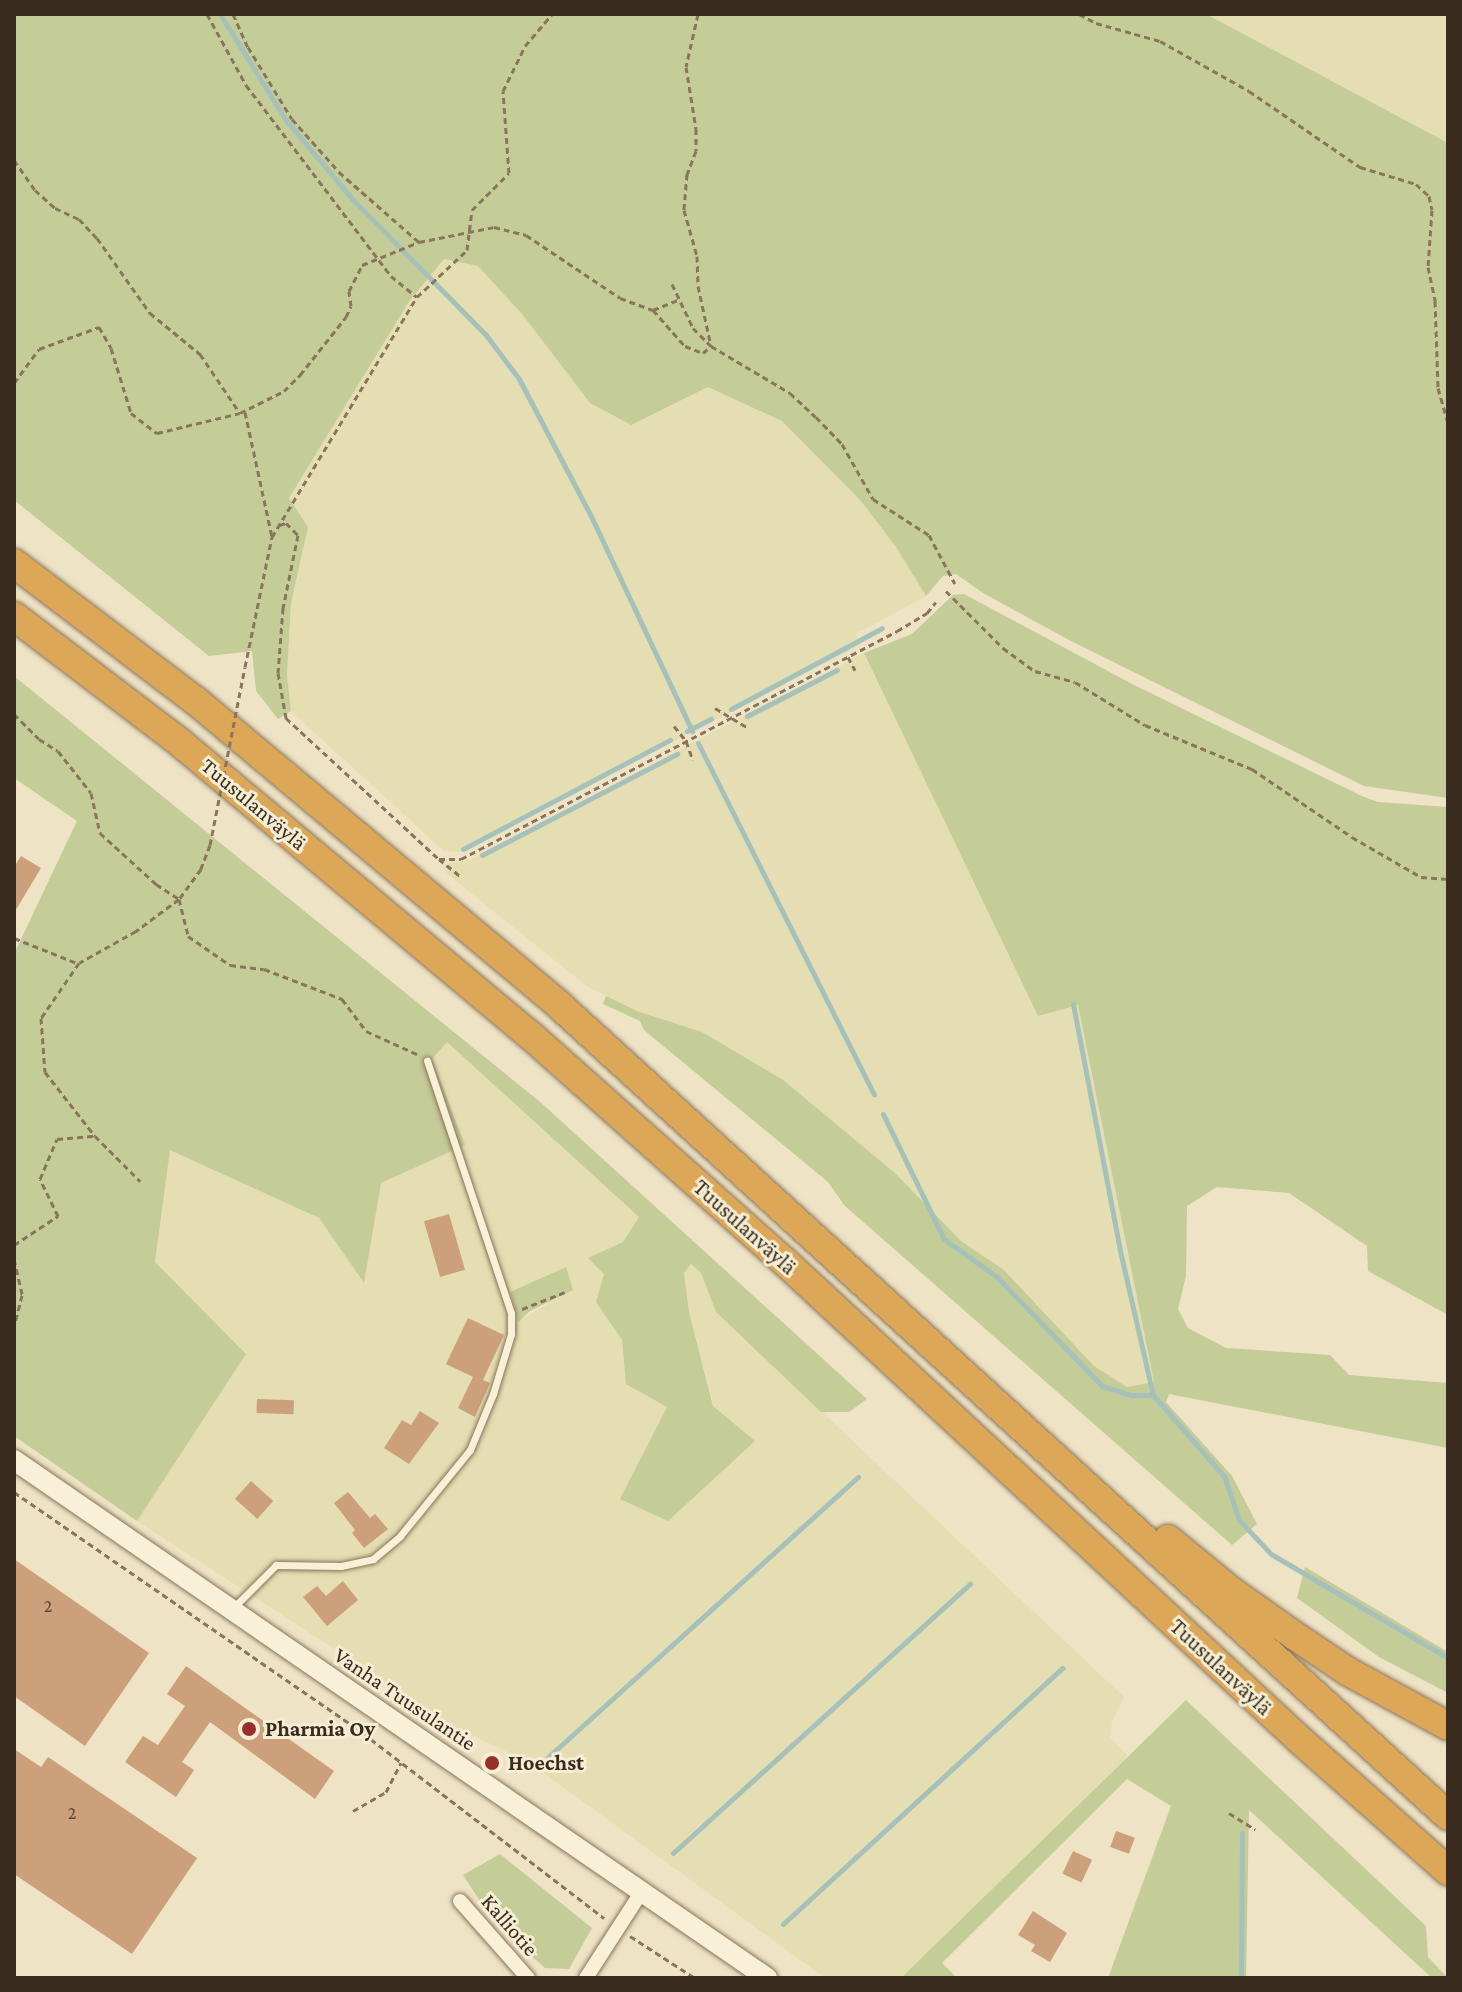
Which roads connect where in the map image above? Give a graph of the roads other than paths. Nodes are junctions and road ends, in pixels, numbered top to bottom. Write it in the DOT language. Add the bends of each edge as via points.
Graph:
graph roads {
  1 [pos="14,563"];
  2 [pos="14,616"];
  3 [pos="427,1061"];
  4 [pos="14,1460"];
  5 [pos="1072,1473"];
  6 [pos="231,1609"];
  7 [pos="1444,1722"];
  8 [pos="1300,1740"];
  9 [pos="1448,1816"];
  10 [pos="1448,1871"];
  11 [pos="642,1891"];
  12 [pos="1448,1893"];
  13 [pos="460,1901"];
  14 [pos="528,1978"];
  15 [pos="586,1978"];
  16 [pos="767,1978"];
  1 -- 5 [label="highway, Tuusulanväylä" via="196,701 559,1005"];
  2 -- 8 [label="highway, Tuusulanväylä" via="177,740 529,1034 795,1272"];
  3 -- 6 [label="lane" via="511,1313 511,1334 497,1379 470,1450 400,1536 373,1559 341,1566 276,1565"];
  4 -- 6 [label="main road, Vanha Tuusulantie"];
  5 -- 7 [label="highway" via="1308,1645"];
  5 -- 9 [label="highway, Tuusulanväylä"];
  6 -- 11 [label="main road, Vanha Tuusulantie"];
  8 -- 10 [label="highway, Tuusulanväylä"];
  8 -- 12 [label="highway"];
  11 -- 15 [label="street"];
  11 -- 16 [label="main road, Vanha Tuusulantie"];
  13 -- 14 [label="street, Kalliotie"];
}
